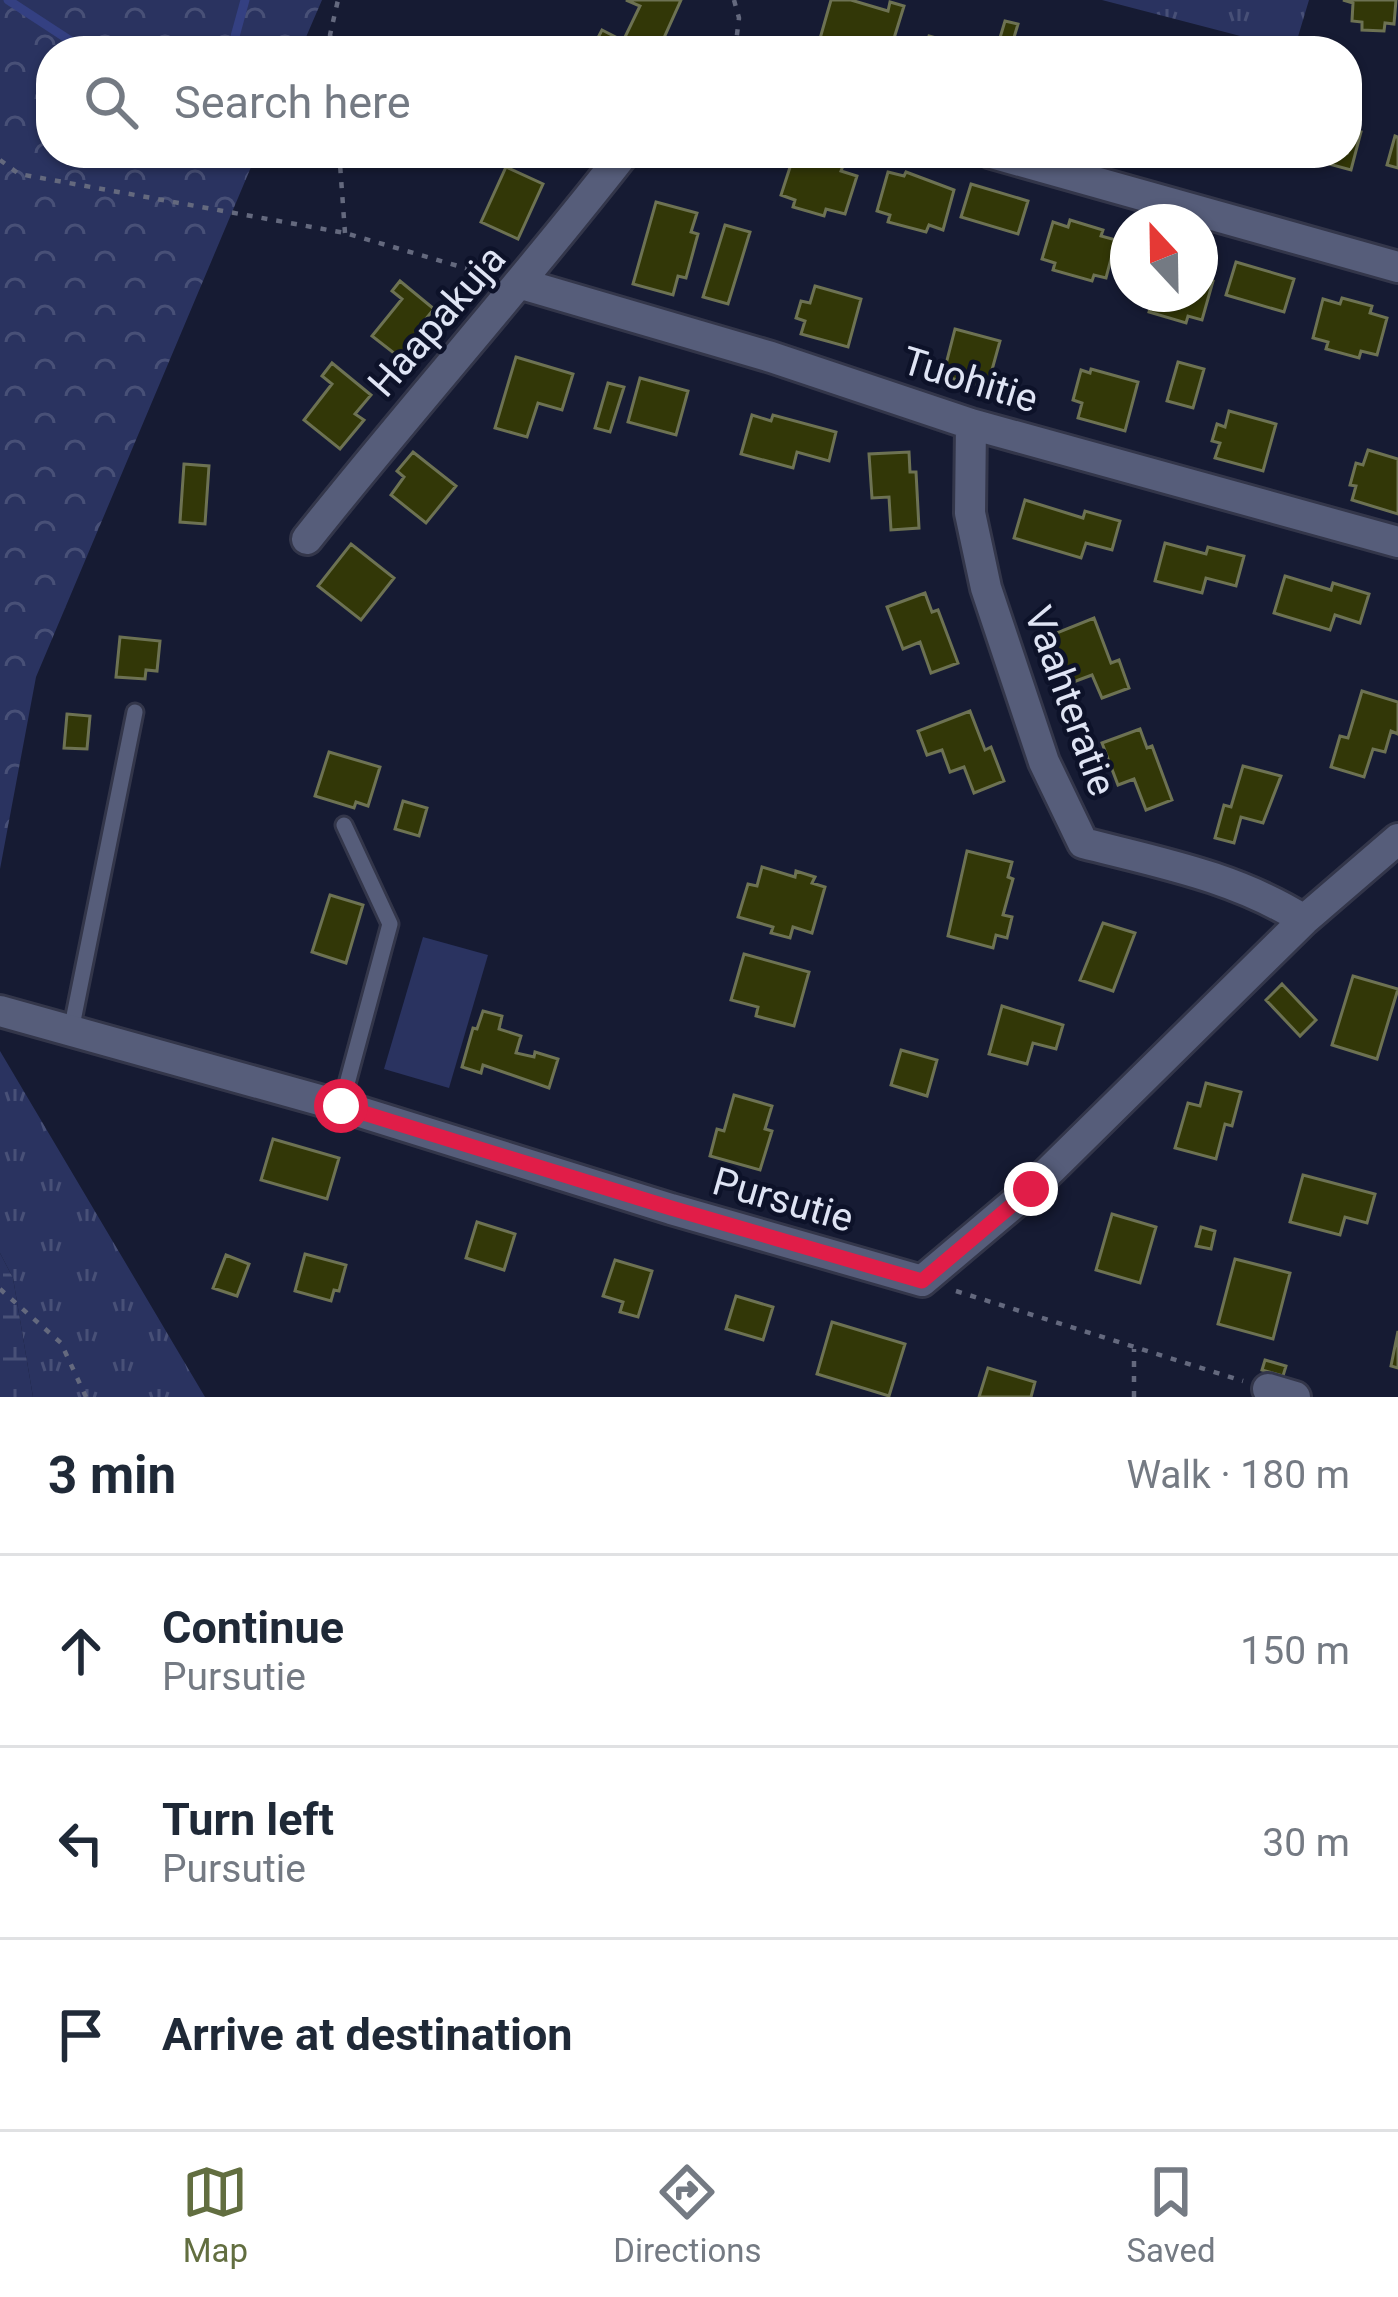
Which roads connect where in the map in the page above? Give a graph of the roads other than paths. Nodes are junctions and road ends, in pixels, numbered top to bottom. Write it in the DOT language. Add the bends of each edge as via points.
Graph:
graph roads {
  1 [pos="613,168"];
  2 [pos="1045,168"];
  3 [pos="1398,267"];
  4 [pos="522,284"];
  5 [pos="971,424"];
  6 [pos="307,538"];
  7 [pos="1398,542"];
  8 [pos="135,712"];
  9 [pos="344,825"];
  10 [pos="1398,839"];
  11 [pos="1304,920"];
  12 [pos="0,1011"];
  13 [pos="71,1031"];
  14 [pos="341,1106"];
  1 -- 4 [label="street, Haapakuja"];
  2 -- 3 [label="street"];
  4 -- 5 [label="street, Tuohitie"];
  4 -- 6 [label="street, Haapakuja"];
  5 -- 7 [label="street, Tuohitie"];
  5 -- 11 [label="street, Vaahteratie" via="970,513 986,588 1044,762 1084,843 1208,875"];
  8 -- 13 [label="lane"];
  9 -- 14 [label="lane" via="390,924"];
  10 -- 11 [label="street"];
  11 -- 14 [label="street, Pursutie" via="1031,1189 922,1281"];
  12 -- 13 [label="street, Pursutie"];
  13 -- 14 [label="street, Pursutie"];
}
